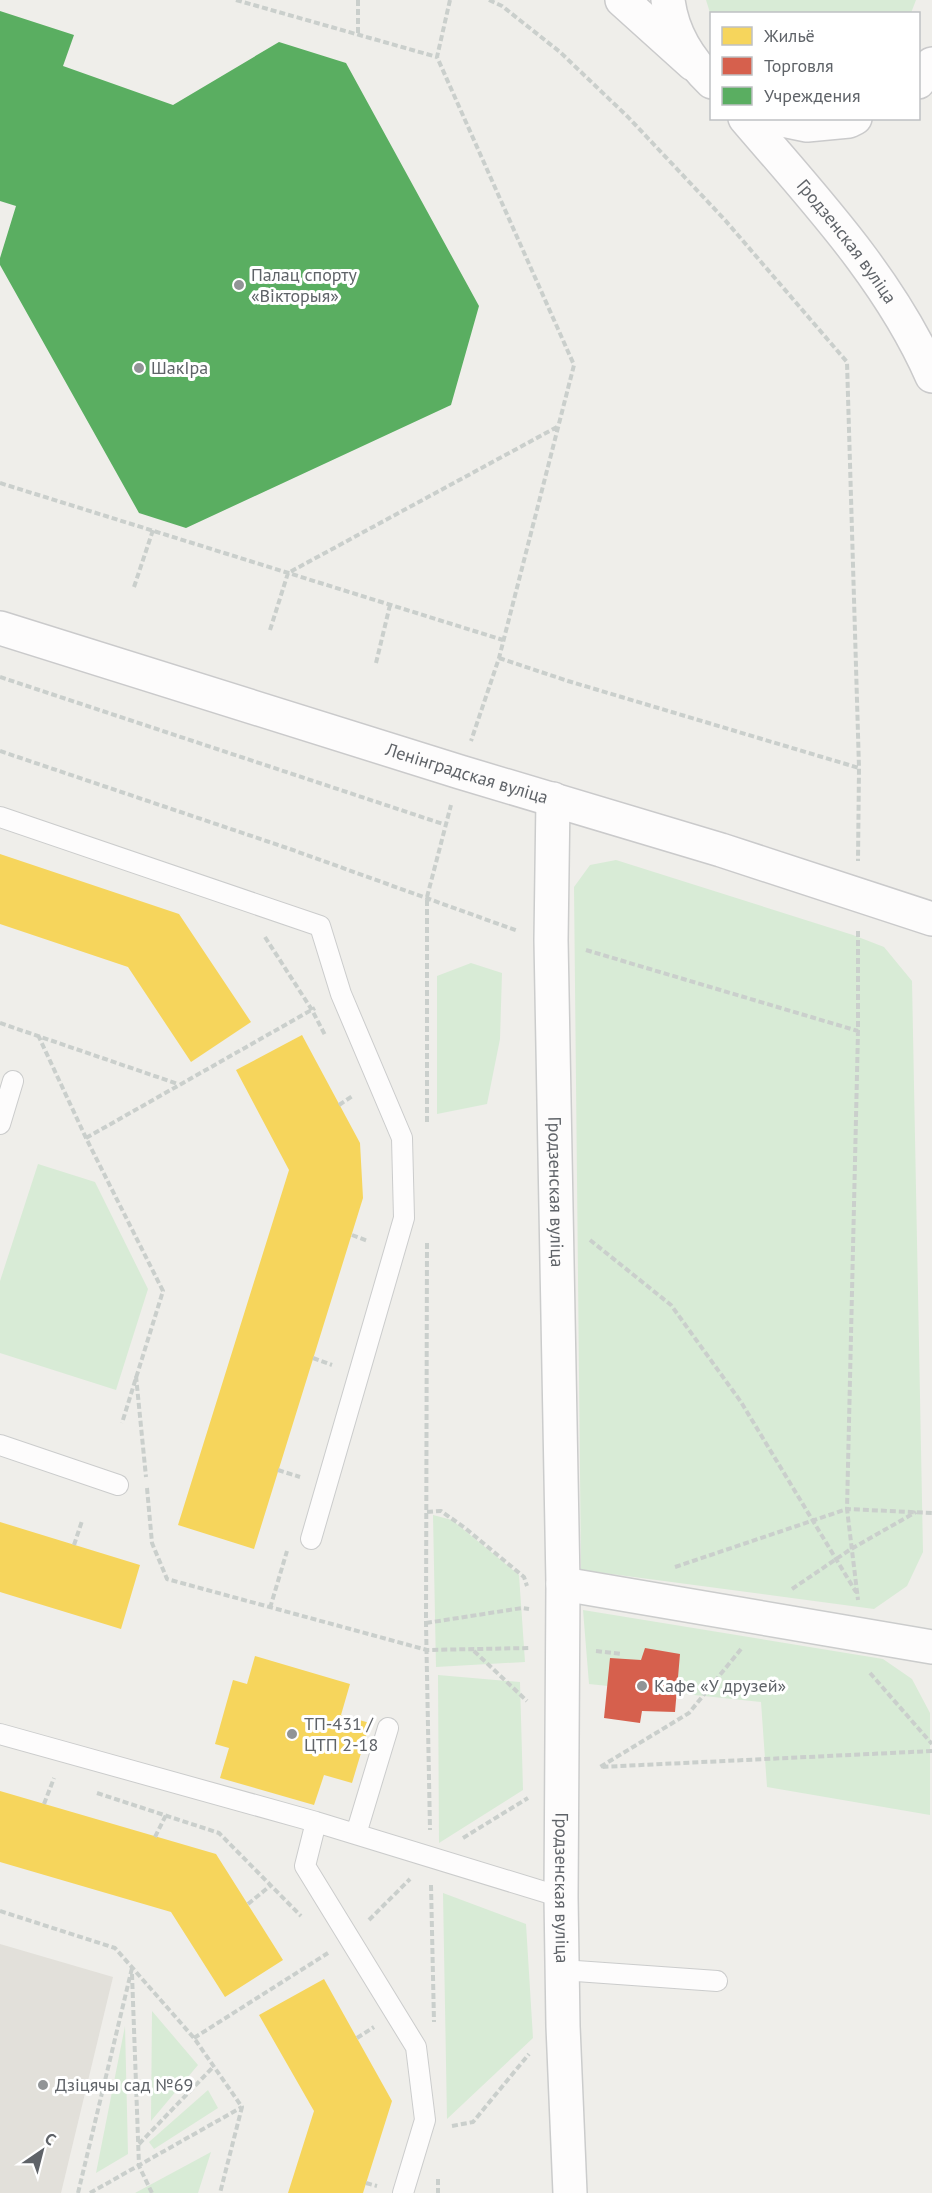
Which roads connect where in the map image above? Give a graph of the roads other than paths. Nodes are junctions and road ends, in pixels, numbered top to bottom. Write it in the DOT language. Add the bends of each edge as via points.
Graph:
graph roads {
  1 [pos="622,0"];
  2 [pos="668,0"];
  3 [pos="932,64"];
  4 [pos="702,73"];
  5 [pos="920,79"];
  6 [pos="747,120"];
  7 [pos="783,120"];
  8 [pos="851,120"];
  9 [pos="932,376"];
  10 [pos="0,628"];
  11 [pos="553,800"];
  12 [pos="0,817"];
  13 [pos="932,920"];
  14 [pos="13,1081"];
  15 [pos="0,1124"];
  16 [pos="0,1445"];
  17 [pos="118,1485"];
  18 [pos="311,1539"];
  19 [pos="563,1584"];
  20 [pos="932,1647"];
  21 [pos="388,1728"];
  22 [pos="0,1734"];
  23 [pos="316,1822"];
  24 [pos="356,1834"];
  25 [pos="561,1897"];
  26 [pos="562,1970"];
  27 [pos="717,1981"];
  28 [pos="403,2193"];
  29 [pos="570,2193"];
  1 -- 4 [label="street"];
  2 -- 4 [label="street" via="670,20"];
  3 -- 5 [label="street"];
  6 -- 9 [label="street, Гродзенская вуліца" via="895,304"];
  7 -- 8 [label="street" via="807,125"];
  10 -- 11 [label="street, Ленінградская вуліца"];
  11 -- 13 [label="street, Ленінградская вуліца" via="721,850"];
  11 -- 19 [label="street, Гродзенская вуліца" via="551,940"];
  12 -- 18 [label="lane" via="320,926 341,994 402,1138 404,1218"];
  14 -- 15 [label="lane"];
  16 -- 17 [label="lane"];
  19 -- 20 [label="street"];
  19 -- 25 [label="street, Гродзенская вуліца"];
  21 -- 24 [label="lane"];
  22 -- 23 [label="lane"];
  23 -- 24 [label="lane"];
  23 -- 28 [label="lane" via="305,1866 416,2047 424,2121"];
  24 -- 25 [label="lane"];
  25 -- 26 [label="street, Гродзенская вуліца"];
  26 -- 27 [label="lane"];
  26 -- 29 [label="street, Гродзенская вуліца"];
}
